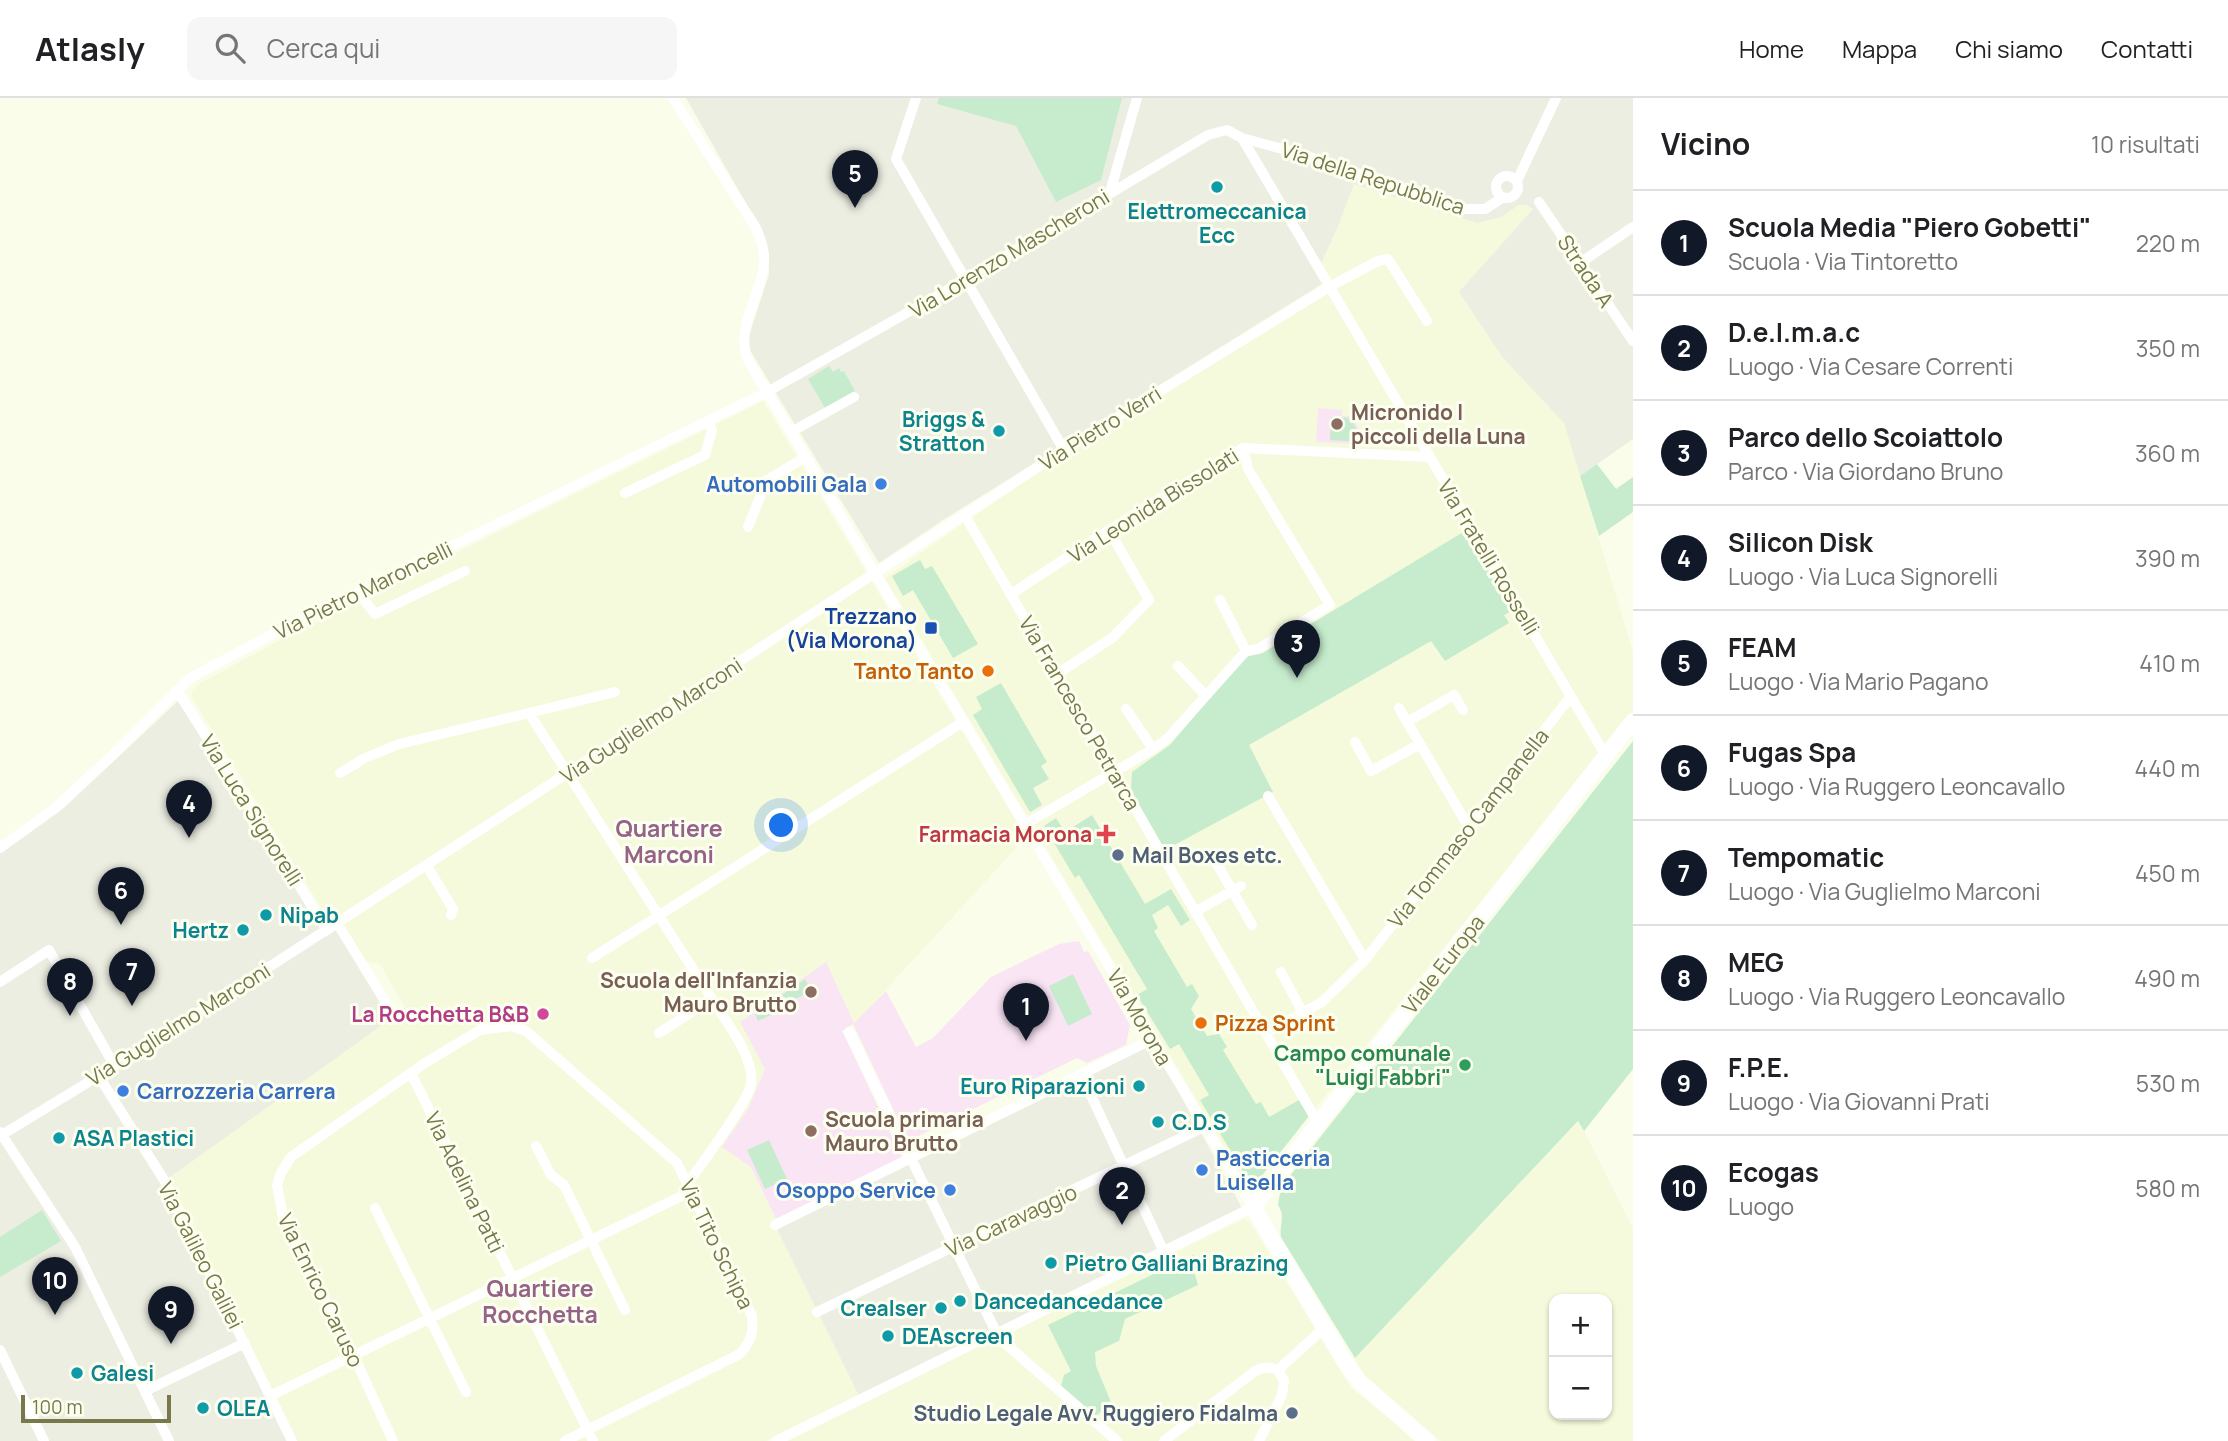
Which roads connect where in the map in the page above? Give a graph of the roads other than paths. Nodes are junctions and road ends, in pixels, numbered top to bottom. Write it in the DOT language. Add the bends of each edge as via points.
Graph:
graph roads {
  1 [pos="673,98"];
  2 [pos="916,98"];
  3 [pos="1137,98"];
  4 [pos="1556,98"];
  5 [pos="1244,143"];
  6 [pos="1517,181"];
  7 [pos="1110,192"];
  8 [pos="1502,198"];
  9 [pos="1539,202"];
  10 [pos="1633,227"];
  11 [pos="1580,263"];
  12 [pos="965,280"];
  13 [pos="1329,287"];
  14 [pos="1427,321"];
  15 [pos="1633,341"];
  16 [pos="767,392"];
  17 [pos="854,397"];
  18 [pos="708,421"];
  19 [pos="791,432"];
  20 [pos="1243,448"];
  21 [pos="1064,450"];
  22 [pos="806,457"];
  23 [pos="1430,457"];
  24 [pos="625,492"];
  25 [pos="964,514"];
  26 [pos="748,527"];
  27 [pos="1109,530"];
  28 [pos="464,571"];
  29 [pos="876,575"];
  30 [pos="358,592"];
  31 [pos="1010,594"];
  32 [pos="1220,600"];
  33 [pos="1246,651"];
  34 [pos="1178,666"];
  35 [pos="1057,674"];
  36 [pos="177,691"];
  37 [pos="615,692"];
  38 [pos="1205,695"];
  39 [pos="1571,696"];
  40 [pos="1399,708"];
  41 [pos="1126,709"];
  42 [pos="1463,710"];
  43 [pos="529,713"];
  44 [pos="1633,721"];
  45 [pos="963,722"];
  46 [pos="1407,722"];
  47 [pos="1355,742"];
  48 [pos="1420,744"];
  49 [pos="1153,749"];
  50 [pos="1606,756"];
  51 [pos="340,773"];
  52 [pos="1115,773"];
  53 [pos="567,775"];
  54 [pos="1268,796"];
  55 [pos="1024,825"];
  56 [pos="1468,826"];
  57 [pos="0,848"];
  58 [pos="1213,857"];
  59 [pos="427,866"];
  60 [pos="1236,888"];
  61 [pos="1195,912"];
  62 [pos="451,915"];
  63 [pos="658,916"];
  64 [pos="337,923"];
  65 [pos="1252,925"];
  66 [pos="327,930"];
  67 [pos="592,958"];
  68 [pos="1365,960"];
  69 [pos="1281,972"];
  70 [pos="0,982"];
  71 [pos="712,999"];
  72 [pos="391,1011"];
  73 [pos="1303,1013"];
  74 [pos="849,1032"];
  75 [pos="659,1033"];
  76 [pos="1266,1033"];
  77 [pos="1153,1039"];
  78 [pos="114,1065"];
  79 [pos="411,1073"];
  80 [pos="1081,1074"];
  81 [pos="97,1075"];
  82 [pos="1318,1123"];
  83 [pos="1204,1127"];
  84 [pos="1,1134"];
  85 [pos="536,1146"];
  86 [pos="911,1158"];
  87 [pos="1123,1167"];
  88 [pos="690,1187"];
  89 [pos="1253,1207"];
  90 [pos="375,1208"];
  91 [pos="775,1225"];
  92 [pos="592,1240"];
  93 [pos="954,1246"];
  94 [pos="1164,1252"];
  95 [pos="513,1278"];
  96 [pos="625,1310"];
  97 [pos="817,1312"];
  98 [pos="430,1318"];
  99 [pos="1324,1328"];
  100 [pos="998,1334"];
  101 [pos="245,1343"];
  102 [pos="0,1350"];
  103 [pos="354,1356"];
  104 [pos="1278,1370"];
  105 [pos="145,1391"];
  106 [pos="467,1392"];
  107 [pos="270,1396"];
  108 [pos="588,1430"];
  109 [pos="44,1441"];
  110 [pos="169,1441"];
  111 [pos="292,1441"];
  112 [pos="393,1441"];
  113 [pos="565,1441"];
  114 [pos="593,1441"];
  115 [pos="776,1441"];
  116 [pos="1117,1441"];
  117 [pos="1164,1441"];
  118 [pos="1259,1441"];
  119 [pos="1427,1441"];
  1 -- 16 [label="street, Via Morona" via="762,242 763,269 743,345"];
  2 -- 12 [label="street" via="896,159"];
  3 -- 7 [label="street"];
  4 -- 6 [label="street"];
  5 -- 7 [label="street, Via Lorenzo Mascheroni" via="1227,130 1208,135"];
  5 -- 8 [label="street, Via della Repubblica" via="1301,154 1461,209 1485,209"];
  5 -- 13 [label="street, Via Fratelli Rosselli"];
  6 -- 8 [label="street" via="1516,194"];
  6 -- 8 [label="street" via="1507,176 1497,181"];
  7 -- 12 [label="street, Via Lorenzo Mascheroni"];
  9 -- 11 [label="street, Strada A"];
  10 -- 11 [label="street"];
  11 -- 15 [label="street, Strada A"];
  12 -- 16 [label="street, Via Lorenzo Mascheroni"];
  12 -- 21 [label="street"];
  13 -- 14 [label="street" via="1388,259"];
  13 -- 21 [label="street, Via Pietro Verri"];
  13 -- 23 [label="street, Via Fratelli Rosselli"];
  16 -- 18 [label="street, Via Pietro Maroncelli"];
  16 -- 19 [label="street, Via Morona"];
  17 -- 19 [label="street"];
  18 -- 24 [label="street" via="712,430 705,455"];
  18 -- 30 [label="street, Via Pietro Maroncelli"];
  19 -- 22 [label="street, Via Morona"];
  20 -- 23 [label="street, Via Leonida Bissolati"];
  20 -- 27 [label="street, Via Leonida Bissolati"];
  20 -- 33 [label="street" via="1248,469 1330,605 1258,649"];
  21 -- 25 [label="street, Via Pietro Verri"];
  22 -- 26 [label="street" via="766,480"];
  22 -- 29 [label="street, Via Morona"];
  23 -- 39 [label="street, Via Fratelli Rosselli"];
  25 -- 29 [label="street, Via Pietro Verri"];
  25 -- 31 [label="street, Via Francesco Petrarca"];
  27 -- 31 [label="street, Via Leonida Bissolati"];
  27 -- 35 [label="street" via="1149,600 1112,638"];
  28 -- 30 [label="street" via="375,614"];
  29 -- 45 [label="street, Via Morona"];
  29 -- 53 [label="street, Via Guglielmo Marconi"];
  30 -- 36 [label="street, Via Pietro Maroncelli" via="190,678"];
  31 -- 35 [label="street, Via Francesco Petrarca"];
  32 -- 33 [label="street"];
  33 -- 38 [label="street"];
  34 -- 38 [label="street"];
  35 -- 52 [label="street, Via Francesco Petrarca"];
  36 -- 57 [label="street, Via Pietro Maroncelli" via="54,809"];
  36 -- 66 [label="street, Via Luca Signorelli"];
  37 -- 43 [label="street"];
  38 -- 49 [label="street"];
  39 -- 50 [label="street, Via Fratelli Rosselli"];
  39 -- 56 [label="street, Via Tommaso Campanella"];
  40 -- 46 [label="street"];
  41 -- 49 [label="street"];
  42 -- 46 [label="street" via="1454,695"];
  43 -- 51 [label="street" via="399,744"];
  43 -- 53 [label="street"];
  44 -- 50 [label="main road, Viale Europa"];
  45 -- 55 [label="street, Via Morona"];
  45 -- 63 [label="street"];
  46 -- 48 [label="street"];
  47 -- 48 [label="street" via="1371,771"];
  48 -- 56 [label="street"];
  49 -- 52 [label="street"];
  50 -- 82 [label="main road, Viale Europa"];
  52 -- 55 [label="street"];
  52 -- 61 [label="street, Via Francesco Petrarca"];
  53 -- 59 [label="street, Via Guglielmo Marconi"];
  53 -- 63 [label="street"];
  54 -- 68 [label="street"];
  55 -- 77 [label="street, Via Morona"];
  56 -- 68 [label="street, Via Tommaso Campanella"];
  58 -- 60 [label="street"];
  59 -- 62 [label="street" via="453,909"];
  59 -- 64 [label="street, Via Guglielmo Marconi"];
  60 -- 61 [label="street"];
  60 -- 65 [label="street"];
  61 -- 76 [label="street, Via Francesco Petrarca"];
  63 -- 67 [label="street"];
  63 -- 71 [label="street"];
  64 -- 66 [label="street, Via Guglielmo Marconi"];
  64 -- 72 [label="street"];
  66 -- 78 [label="street, Via Guglielmo Marconi"];
  68 -- 73 [label="street, Via Tommaso Campanella" via="1322,1002"];
  69 -- 73 [label="street"];
  70 -- 78 [label="street" via="50,950"];
  71 -- 75 [label="street"];
  71 -- 88 [label="street" via="747,1058 751,1084"];
  73 -- 76 [label="street, Via Tommaso Campanella"];
  74 -- 86 [label="street"];
  76 -- 82 [label="street, Via Francesco Petrarca"];
  77 -- 80 [label="street"];
  77 -- 83 [label="street, Via Morona"];
  78 -- 81 [label="street, Via Guglielmo Marconi"];
  79 -- 88 [label="street, Via Tito Schipa" via="480,1030 512,1026 526,1031 677,1163"];
  79 -- 95 [label="street, Via Adelina Patti"];
  79 -- 103 [label="street, Via Enrico Caruso" via="291,1157 277,1185 283,1217"];
  80 -- 86 [label="street"];
  80 -- 87 [label="street"];
  81 -- 84 [label="street, Via Guglielmo Marconi"];
  81 -- 101 [label="street, Via Galileo Galilei" via="164,1180"];
  82 -- 89 [label="main road, Viale Europa"];
  83 -- 87 [label="street, Via Caravaggio"];
  83 -- 89 [label="street, Via Morona"];
  84 -- 105 [label="street" via="75,1247"];
  85 -- 92 [label="street" via="551,1175 564,1185"];
  86 -- 91 [label="street"];
  86 -- 93 [label="street"];
  87 -- 93 [label="street, Via Caravaggio"];
  87 -- 94 [label="street"];
  88 -- 92 [label="street"];
  88 -- 108 [label="street, Via Tito Schipa" via="752,1316 751,1341 740,1354"];
  89 -- 94 [label="street"];
  89 -- 99 [label="main road, Via Morona"];
  90 -- 98 [label="street"];
  92 -- 95 [label="street"];
  92 -- 96 [label="street"];
  93 -- 97 [label="street, Via Caravaggio"];
  93 -- 100 [label="street"];
  94 -- 100 [label="street"];
  95 -- 98 [label="street"];
  95 -- 108 [label="street, Via Adelina Patti"];
  98 -- 103 [label="street"];
  98 -- 106 [label="street"];
  99 -- 104 [label="street"];
  99 -- 119 [label="main road, Via Morona" via="1359,1381"];
  100 -- 115 [label="street"];
  100 -- 116 [label="street"];
  101 -- 105 [label="street"];
  101 -- 107 [label="street, Via Galileo Galilei"];
  102 -- 109 [label="street"];
  103 -- 107 [label="street"];
  103 -- 112 [label="street, Via Enrico Caruso"];
  104 -- 117 [label="street" via="1255,1371"];
  104 -- 118 [label="street" via="1284,1381 1282,1395"];
  105 -- 110 [label="street"];
  107 -- 111 [label="street, Via Galileo Galilei"];
  108 -- 113 [label="street"];
  108 -- 114 [label="street, Via Adelina Patti"];
}
